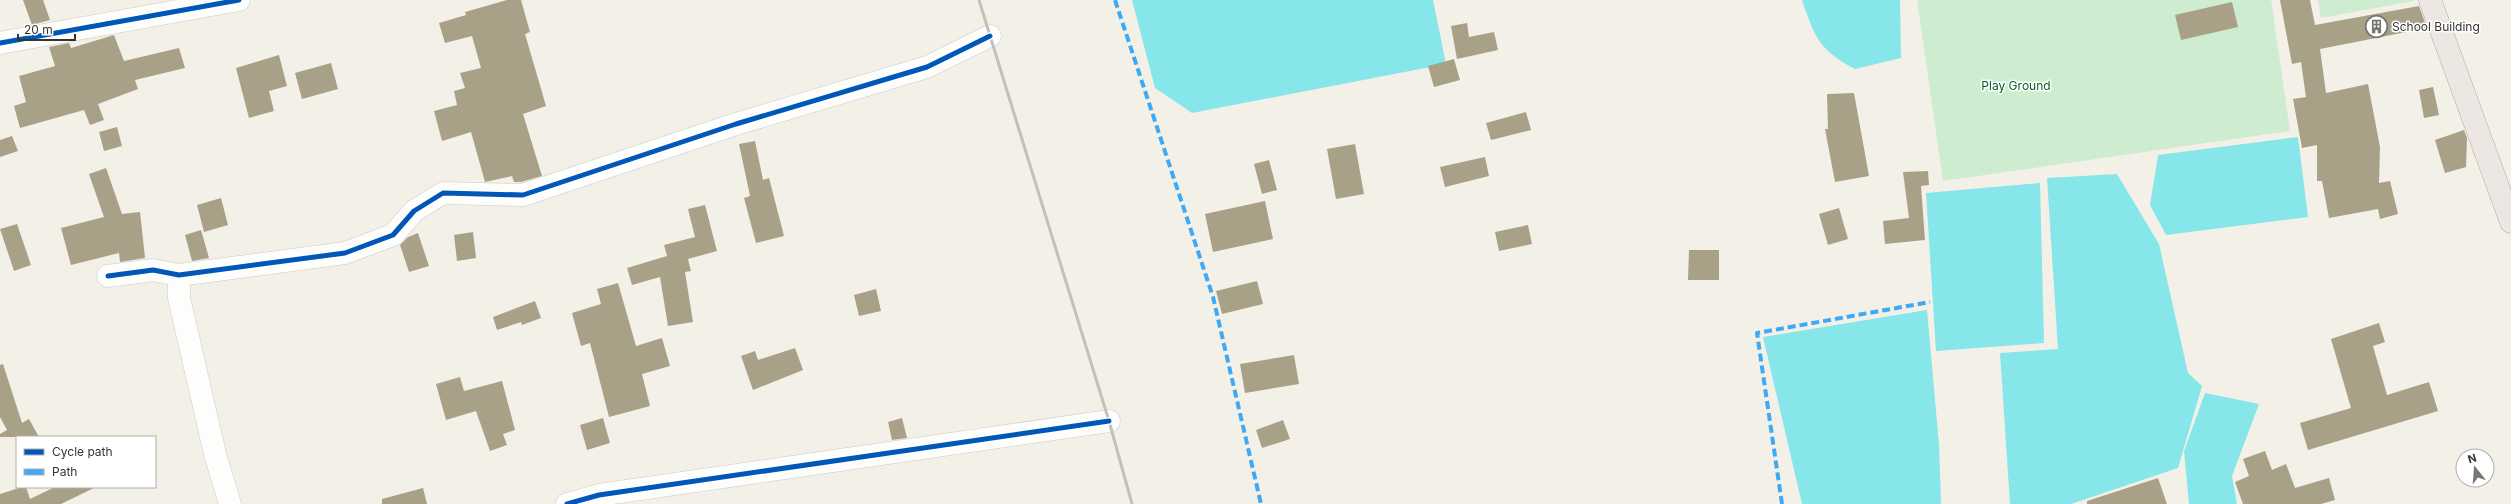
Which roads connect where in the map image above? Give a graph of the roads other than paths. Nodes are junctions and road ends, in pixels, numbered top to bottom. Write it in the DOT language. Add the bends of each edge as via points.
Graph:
graph roads {
  1 [pos="239,0"];
  2 [pos="2430,0"];
  3 [pos="990,36"];
  4 [pos="0,43"];
  5 [pos="2511,222"];
  6 [pos="178,275"];
  7 [pos="108,276"];
  8 [pos="1109,421"];
  9 [pos="230,504"];
  10 [pos="567,504"];
  1 -- 4 [label="street"];
  2 -- 5 [label="main road"];
  3 -- 6 [label="street" via="927,67 736,124 523,195 443,193 414,211 394,235 345,253"];
  6 -- 7 [label="street" via="153,270"];
  6 -- 9 [label="street" via="179,298 215,454"];
  8 -- 10 [label="street" via="599,494"];
}
